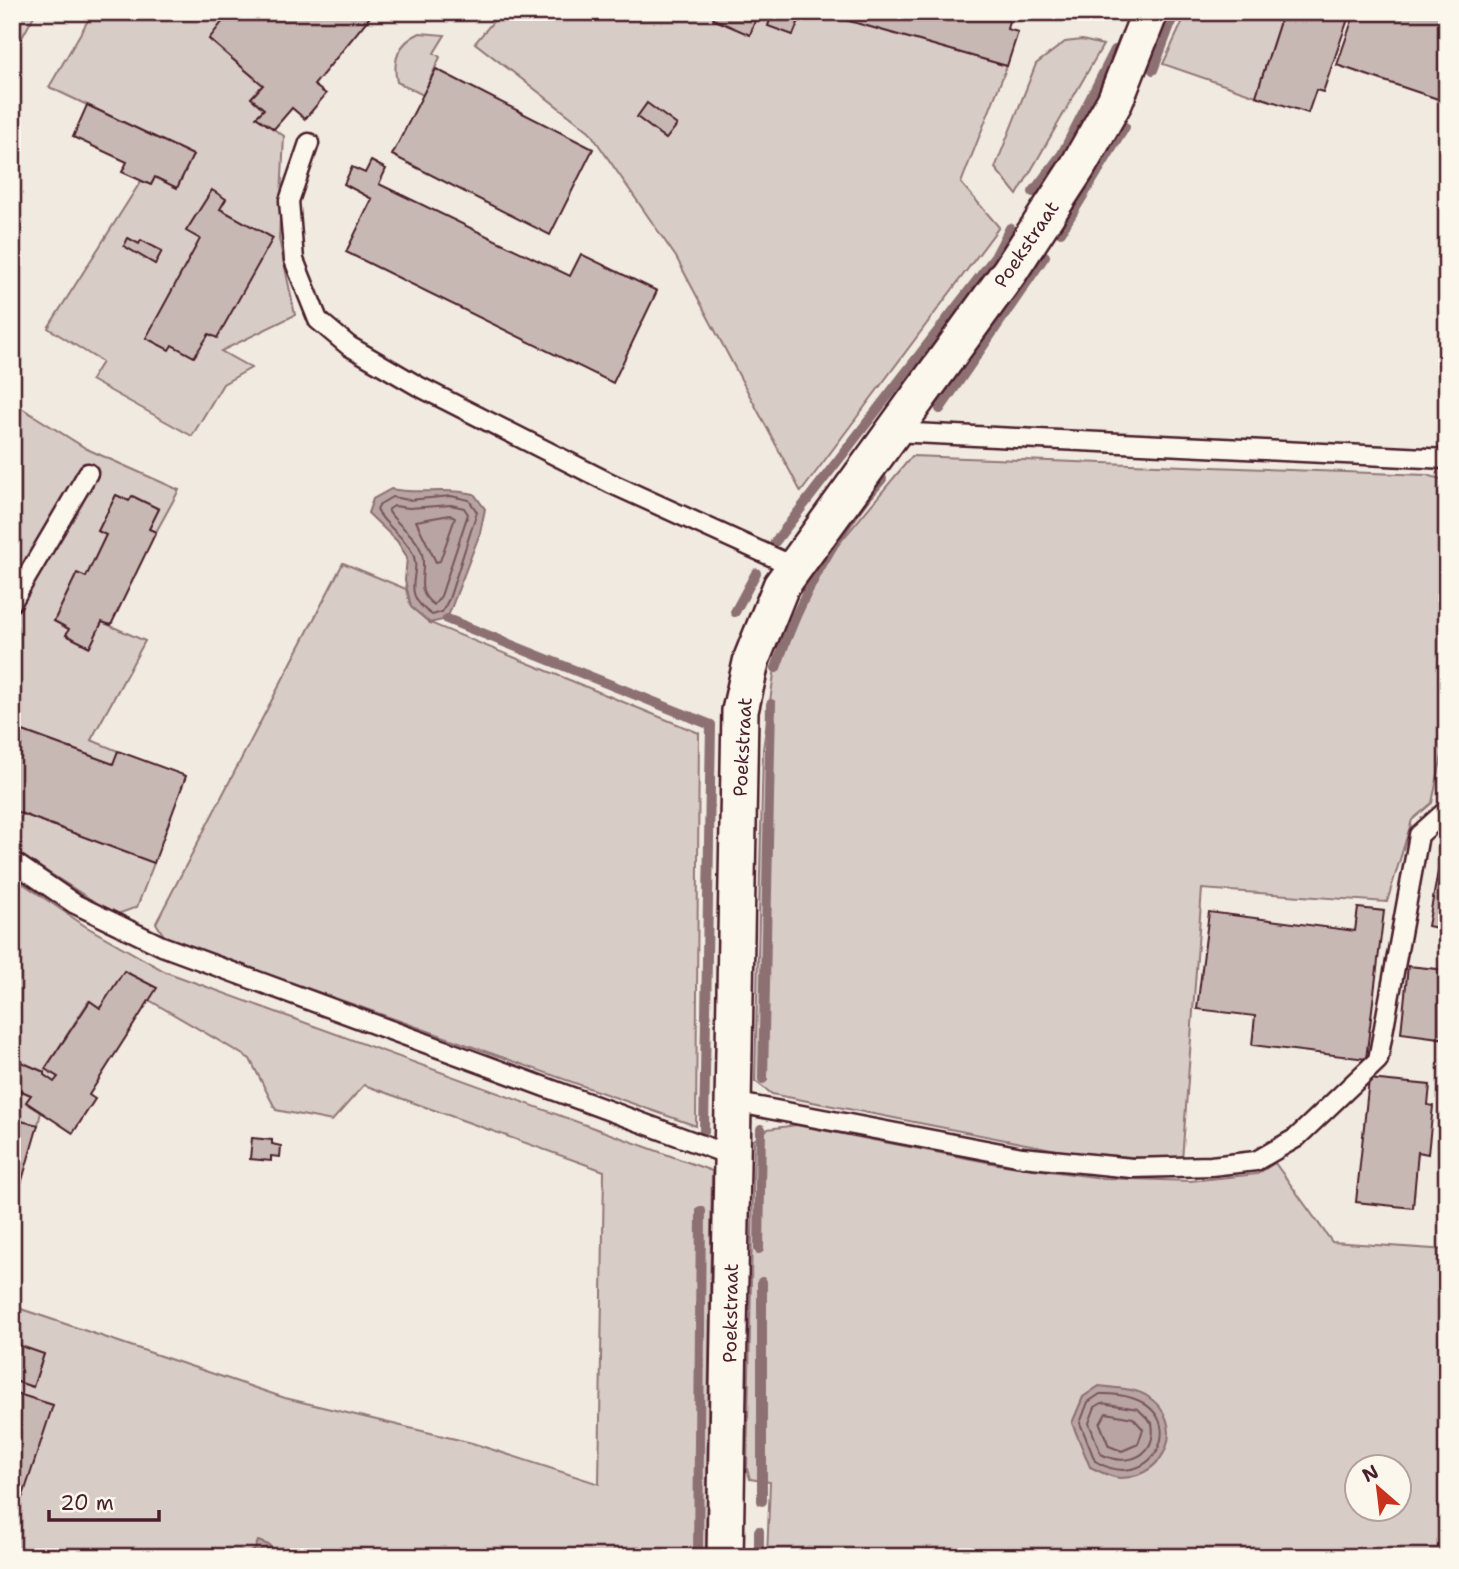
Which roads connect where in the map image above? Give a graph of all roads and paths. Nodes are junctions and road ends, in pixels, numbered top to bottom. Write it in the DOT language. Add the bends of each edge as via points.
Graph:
graph roads {
  1 [pos="1150,12"];
  2 [pos="309,144"];
  3 [pos="893,432"];
  4 [pos="1447,459"];
  5 [pos="88,473"];
  6 [pos="795,567"];
  7 [pos="12,602"];
  8 [pos="1447,810"];
  9 [pos="12,861"];
  10 [pos="733,1102"];
  11 [pos="732,1156"];
  12 [pos="725,1557"];
  1 -- 3 [label="street, Poekstraat" via="1115,101 1077,167 1010,271"];
  2 -- 6 [label="lane" via="289,201 294,260 318,320 349,346 418,386 610,483"];
  3 -- 4 [label="lane"];
  3 -- 6 [label="street, Poekstraat"];
  5 -- 7 [label="lane"];
  6 -- 10 [label="street, Poekstraat" via="781,586 752,658 740,712"];
  8 -- 10 [label="lane" via="1419,835 1378,1060 1296,1138 1256,1161 1132,1168 1021,1157"];
  9 -- 11 [label="lane" via="75,905 162,946"];
  10 -- 11 [label="street, Poekstraat"];
  11 -- 12 [label="street, Poekstraat"];
}
